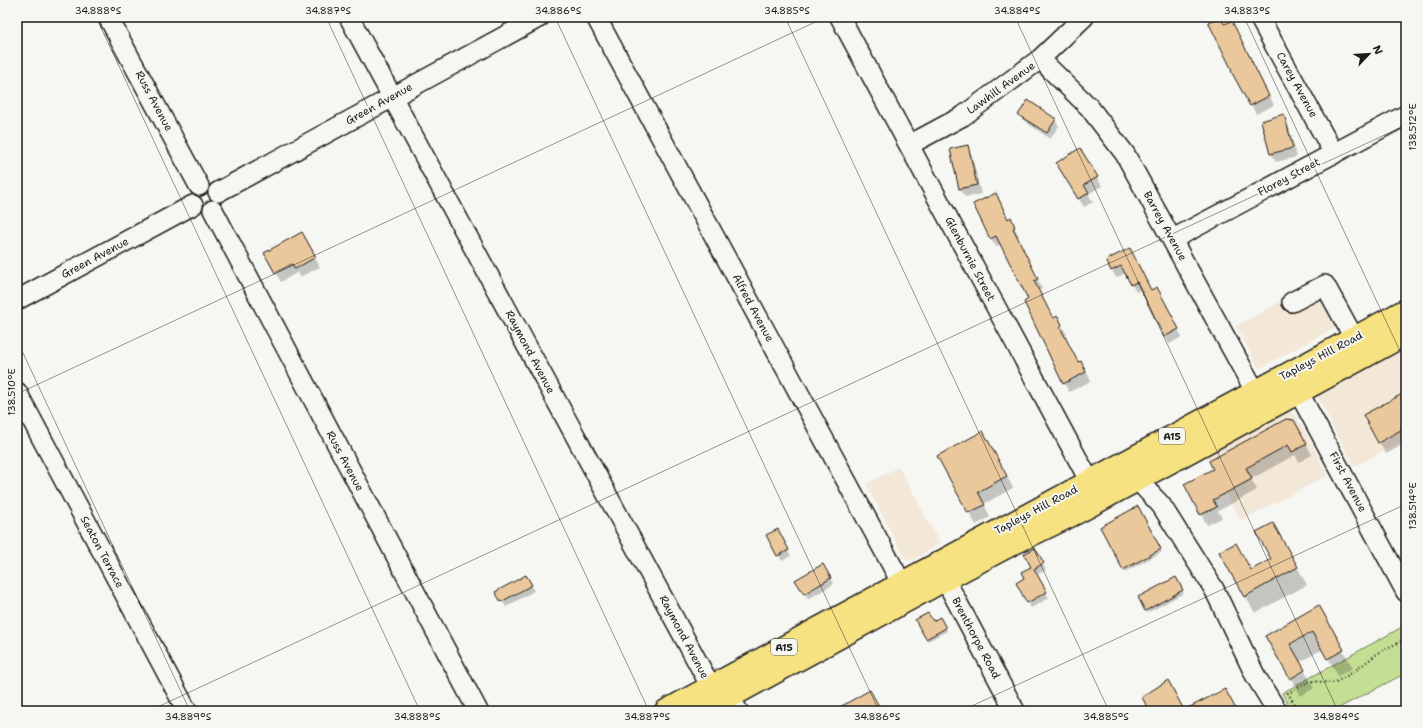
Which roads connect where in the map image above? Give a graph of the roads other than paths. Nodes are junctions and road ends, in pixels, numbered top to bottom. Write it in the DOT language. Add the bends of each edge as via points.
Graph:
graph roads {
  1 [pos="108,17"];
  2 [pos="349,17"];
  3 [pos="540,17"];
  4 [pos="596,17"];
  5 [pos="840,17"];
  6 [pos="1084,17"];
  7 [pos="1259,17"];
  8 [pos="1040,59"];
  9 [pos="392,97"];
  10 [pos="1406,116"];
  11 [pos="909,145"];
  12 [pos="1334,154"];
  13 [pos="199,186"];
  14 [pos="218,192"];
  15 [pos="193,205"];
  16 [pos="213,210"];
  17 [pos="1173,239"];
  18 [pos="17,300"];
  19 [pos="1292,302"];
  20 [pos="1406,310"];
  21 [pos="1406,334"];
  22 [pos="1354,338"];
  23 [pos="1289,373"];
  24 [pos="1256,391"];
  25 [pos="17,392"];
  26 [pos="1299,392"];
  27 [pos="1266,410"];
  28 [pos="1138,479"];
  29 [pos="1090,481"];
  30 [pos="1100,500"];
  31 [pos="941,571"];
  32 [pos="905,591"];
  33 [pos="1406,592"];
  34 [pos="726,698"];
  35 [pos="187,711"];
  36 [pos="478,711"];
  37 [pos="666,711"];
  38 [pos="704,711"];
  39 [pos="1015,711"];
  40 [pos="1277,711"];
  1 -- 13 [label="street, Russ Avenue"];
  2 -- 9 [label="street, Raymond Avenue"];
  3 -- 9 [label="street, Green Avenue"];
  4 -- 32 [label="street, Alfred Avenue"];
  5 -- 11 [label="street, Glenburnie Street"];
  6 -- 8 [label="street, Lawhill Avenue"];
  7 -- 12 [label="street, Carey Avenue"];
  8 -- 11 [label="street, Lawhill Avenue" via="963,116"];
  8 -- 17 [label="street, Barrey Avenue" via="1089,107 1125,154"];
  9 -- 14 [label="street, Green Avenue"];
  9 -- 34 [label="street, Raymond Avenue"];
  10 -- 12 [label="street, Florey Street"];
  11 -- 29 [label="street, Glenburnie Street"];
  12 -- 17 [label="street, Florey Street"];
  13 -- 14 [label="street" via="208,184"];
  13 -- 15 [label="street" via="193,192"];
  14 -- 16 [label="street" via="218,204"];
  15 -- 16 [label="street" via="204,212"];
  15 -- 18 [label="street, Green Avenue"];
  16 -- 36 [label="street, Russ Avenue"];
  17 -- 24 [label="street, Barrey Avenue"];
  19 -- 22 [label="street" via="1325,285"];
  20 -- 22 [label="main road, Tapleys Hill Road / A15"];
  21 -- 26 [label="main road, Tapleys Hill Road / A15"];
  22 -- 23 [label="main road, Tapleys Hill Road / A15"];
  23 -- 24 [label="main road, Tapleys Hill Road / A15"];
  23 -- 26 [label="street, First Avenue"];
  24 -- 27 [label="street, Barrey Avenue"];
  24 -- 29 [label="main road, Tapleys Hill Road / A15"];
  25 -- 35 [label="street, Seaton Terrace"];
  26 -- 27 [label="main road, Tapleys Hill Road / A15"];
  26 -- 33 [label="street, First Avenue"];
  27 -- 28 [label="main road, Tapleys Hill Road / A15"];
  28 -- 30 [label="main road, Tapleys Hill Road / A15"];
  28 -- 40 [label="street" via="1161,504 1214,589 1255,675"];
  29 -- 30 [label="street, Glenburnie Street"];
  29 -- 31 [label="main road, Tapleys Hill Road / A15"];
  30 -- 31 [label="main road, Tapleys Hill Road / A15" via="1010,545"];
  31 -- 32 [label="main road, Tapleys Hill Road / A15"];
  31 -- 39 [label="street, Brenthorpe Road"];
  32 -- 34 [label="main road, Tapleys Hill Road / A15"];
  34 -- 37 [label="main road, Tapleys Hill Road / A15"];
  34 -- 38 [label="main road, Tapleys Hill Road / A15"];
}
